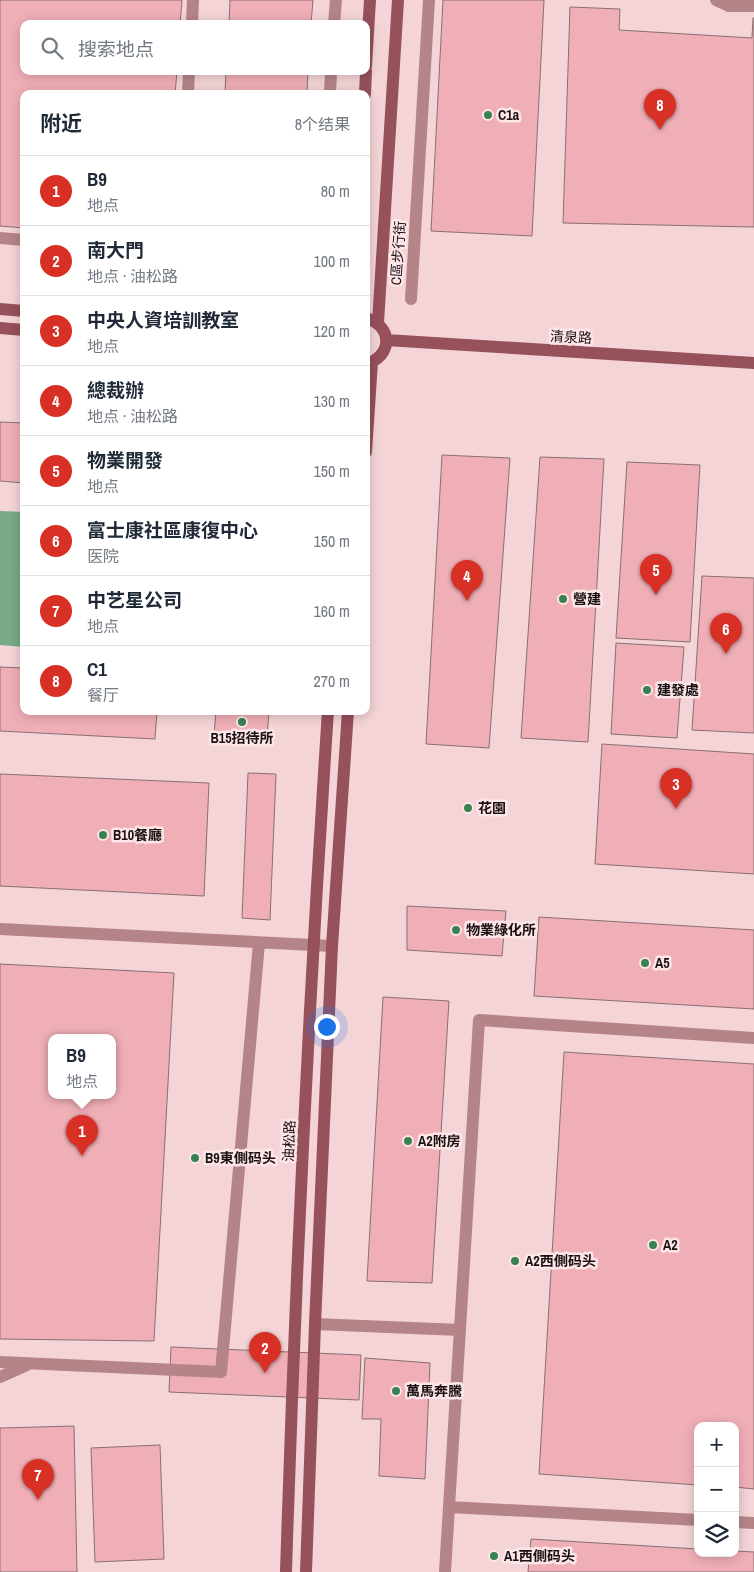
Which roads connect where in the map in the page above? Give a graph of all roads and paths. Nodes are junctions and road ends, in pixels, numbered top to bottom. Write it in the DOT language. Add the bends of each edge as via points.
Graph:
graph roads {
  1 [pos="193,0"];
  2 [pos="336,0"];
  3 [pos="370,0"];
  4 [pos="398,0"];
  5 [pos="429,0"];
  6 [pos="716,0"];
  7 [pos="754,6"];
  8 [pos="192,20"];
  9 [pos="334,20"];
  10 [pos="369,20"];
  11 [pos="189,75"];
  12 [pos="331,75"];
  13 [pos="366,75"];
  14 [pos="188,90"];
  15 [pos="330,90"];
  16 [pos="365,90"];
  17 [pos="0,238"];
  18 [pos="20,240"];
  19 [pos="410,299"];
  20 [pos="0,309"];
  21 [pos="20,311"];
  22 [pos="370,320"];
  23 [pos="378,323"];
  24 [pos="0,328"];
  25 [pos="20,330"];
  26 [pos="386,340"];
  27 [pos="370,362"];
  28 [pos="754,363"];
  29 [pos="328,715"];
  30 [pos="348,715"];
  31 [pos="0,929"];
  32 [pos="259,943"];
  33 [pos="313,945"];
  34 [pos="332,946"];
  35 [pos="754,1038"];
  36 [pos="315,1324"];
  37 [pos="460,1330"];
  38 [pos="0,1362"];
  39 [pos="30,1363"];
  40 [pos="0,1377"];
  41 [pos="449,1507"];
  42 [pos="694,1520"];
  43 [pos="739,1522"];
  44 [pos="754,1523"];
  45 [pos="286,1572"];
  46 [pos="306,1572"];
  47 [pos="445,1572"];
  1 -- 8 [label="street"];
  2 -- 9 [label="street"];
  3 -- 10 [label="street"];
  4 -- 23 [label="street"];
  5 -- 19 [label="street, C區步行街"];
  6 -- 7 [label="street" via="729,6"];
  11 -- 14 [label="street"];
  12 -- 15 [label="street"];
  13 -- 16 [label="street"];
  17 -- 18 [label="street"];
  20 -- 21 [label="street"];
  22 -- 23 [label="street"];
  23 -- 26 [label="street"];
  24 -- 25 [label="street"];
  26 -- 27 [label="street" via="383,353"];
  26 -- 28 [label="street, 清泉路"];
  29 -- 33 [label="street, 油松路"];
  30 -- 34 [label="street"];
  31 -- 32 [label="street"];
  32 -- 33 [label="street"];
  32 -- 39 [label="street" via="221,1372"];
  33 -- 34 [label="street"];
  33 -- 45 [label="street, 油松路"];
  34 -- 36 [label="street"];
  35 -- 37 [label="street" via="479,1020"];
  36 -- 37 [label="street"];
  36 -- 46 [label="street"];
  37 -- 41 [label="street"];
  38 -- 39 [label="street"];
  39 -- 40 [label="street"];
  41 -- 42 [label="street"];
  41 -- 47 [label="street"];
  43 -- 44 [label="street"];
}
